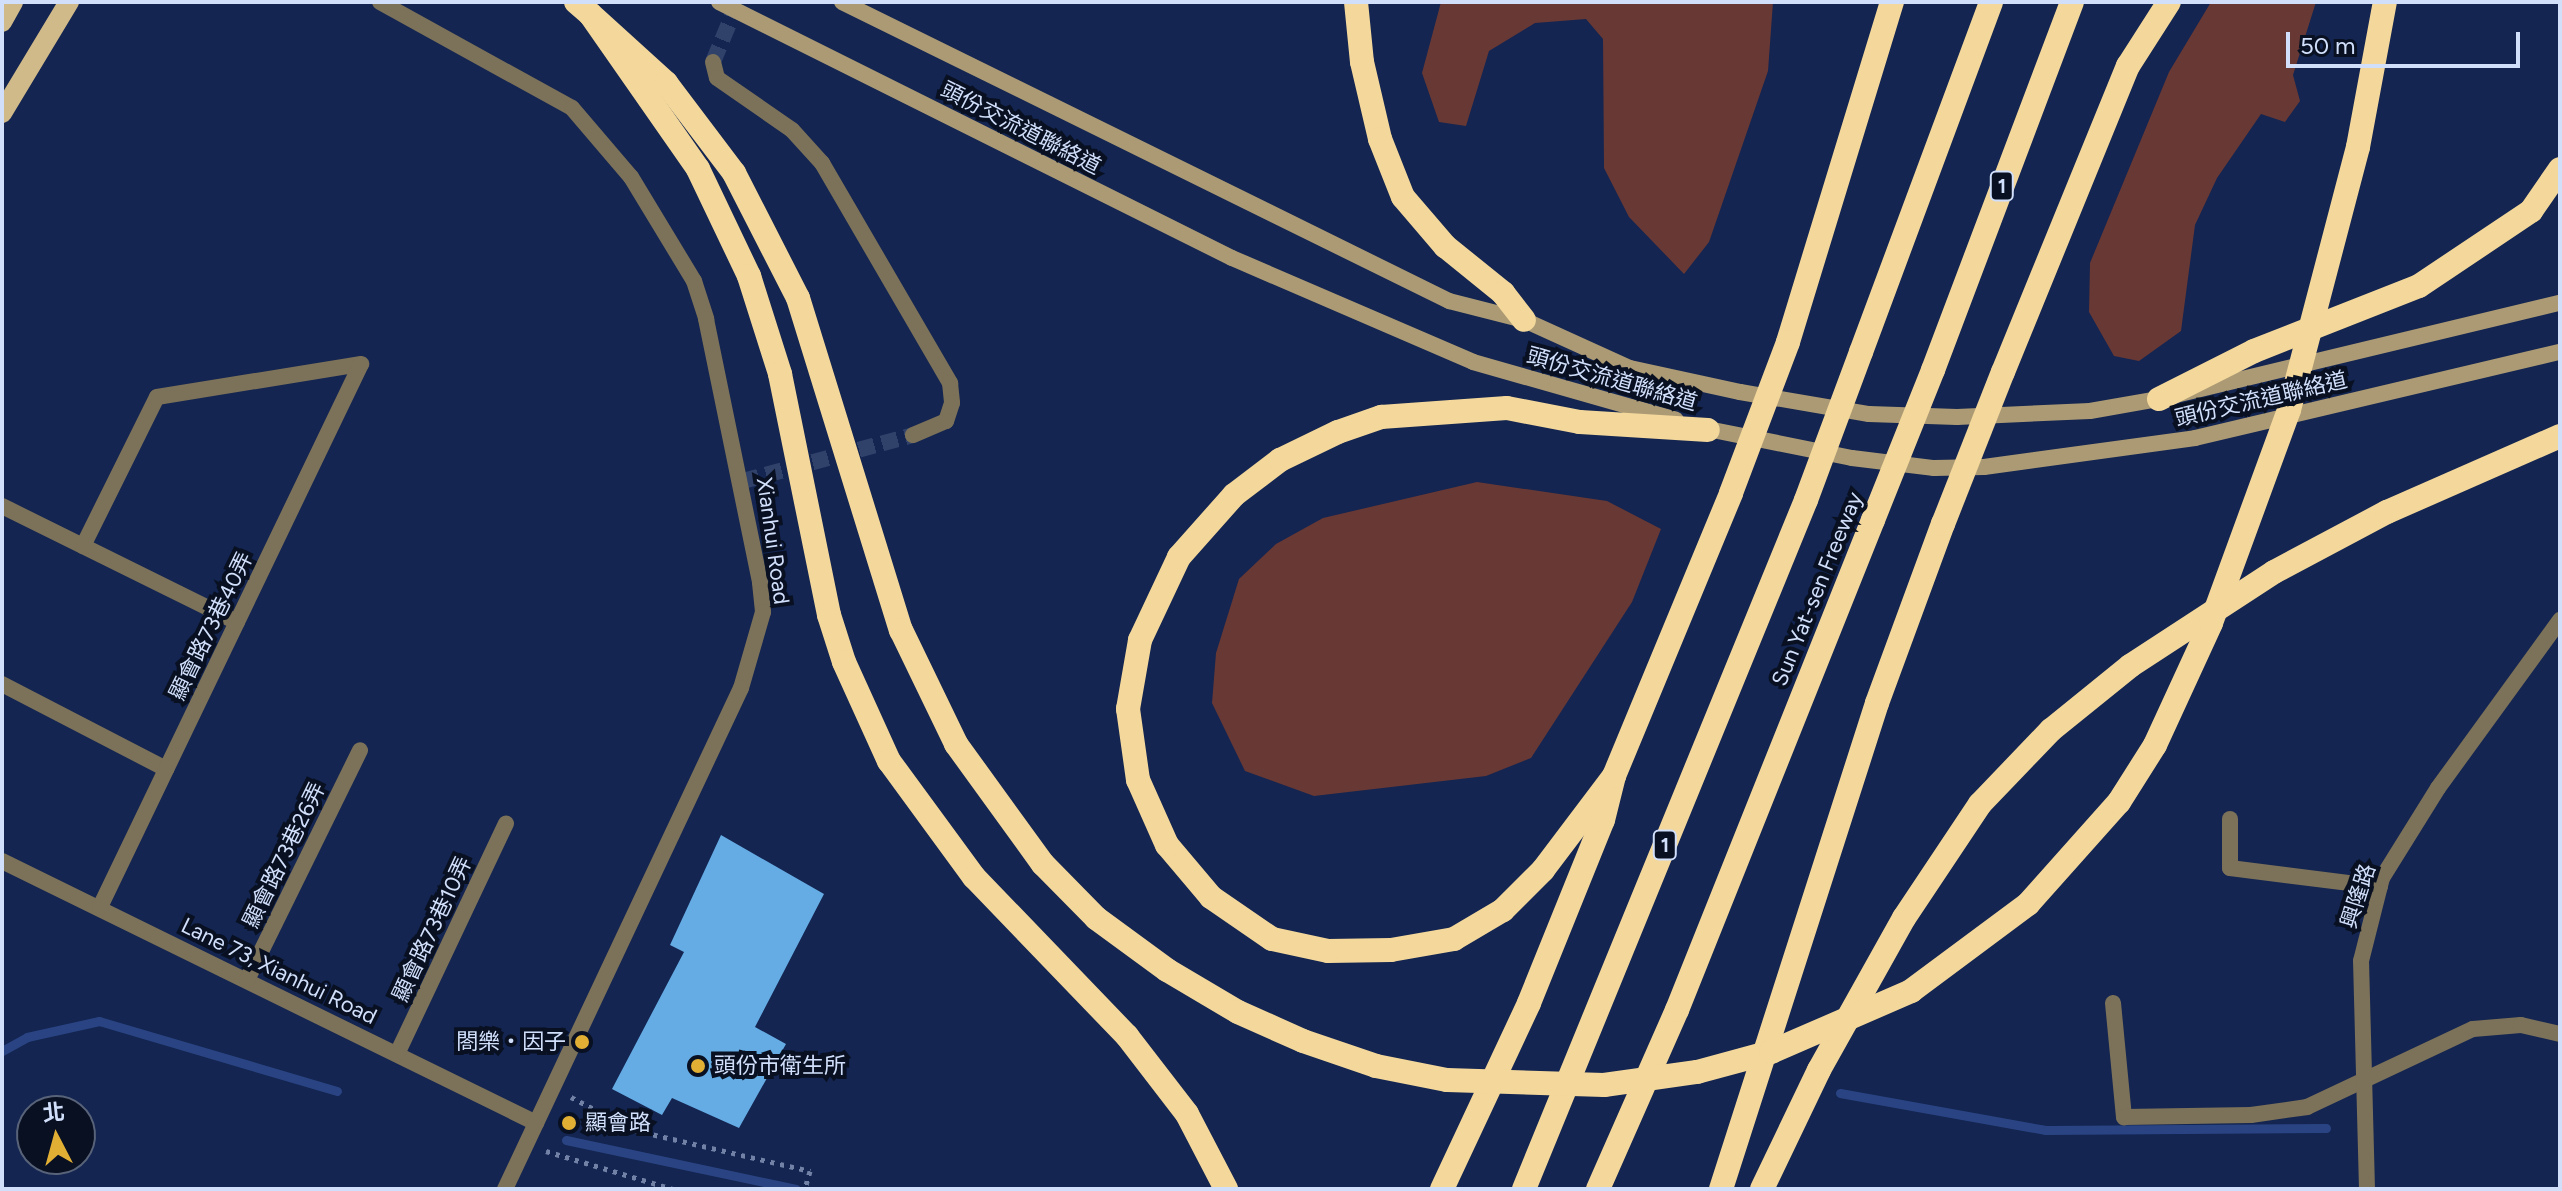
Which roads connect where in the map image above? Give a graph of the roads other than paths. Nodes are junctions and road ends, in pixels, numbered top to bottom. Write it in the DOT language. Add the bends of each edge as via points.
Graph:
graph roads {
  1 [pos="13,2"];
  2 [pos="69,2"];
  3 [pos="380,2"];
  4 [pos="719,2"];
  5 [pos="842,2"];
  6 [pos="1356,2"];
  7 [pos="1991,2"];
  8 [pos="2072,2"];
  9 [pos="2169,2"];
  10 [pos="2385,2"];
  11 [pos="1888,6"];
  12 [pos="583,8"];
  13 [pos="2,22"];
  14 [pos="713,62"];
  15 [pos="2,113"];
  16 [pos="2560,169"];
  17 [pos="2560,303"];
  18 [pos="1524,320"];
  19 [pos="2560,352"];
  20 [pos="2159,399"];
  21 [pos="1708,430"];
  22 [pos="913,435"];
  23 [pos="2560,436"];
  24 [pos="2,506"];
  25 [pos="83,546"];
  26 [pos="2560,620"];
  27 [pos="237,622"];
  28 [pos="2,684"];
  29 [pos="360,750"];
  30 [pos="166,769"];
  31 [pos="1614,776"];
  32 [pos="2230,819"];
  33 [pos="506,823"];
  34 [pos="2,861"];
  35 [pos="2380,887"];
  36 [pos="100,907"];
  37 [pos="247,980"];
  38 [pos="2113,1003"];
  39 [pos="2560,1034"];
  40 [pos="397,1054"];
  41 [pos="2364,1081"];
  42 [pos="536,1123"];
  43 [pos="505,1189"];
  44 [pos="1226,1189"];
  45 [pos="1442,1189"];
  46 [pos="1524,1189"];
  47 [pos="1598,1189"];
  48 [pos="1721,1189"];
  49 [pos="1762,1189"];
  50 [pos="2367,1189"];
  1 -- 13 [label="main road"];
  2 -- 15 [label="main road"];
  3 -- 42 [label="street, Xianhui Road" via="572,108 631,177 694,281 760,583 763,612 741,688"];
  4 -- 21 [label="main road, 頭份交流道聯絡道" via="1232,258 1459,356"];
  5 -- 18 [label="main road, 頭份交流道聯絡道" via="1449,301"];
  6 -- 18 [label="highway" via="1362,62 1380,139 1403,197 1445,246 1503,293"];
  7 -- 46 [label="highway, Sun Yat-sen Freeway / 1, bridge" via="1806,500"];
  8 -- 47 [label="highway, Sun Yat-sen Freeway / 1, bridge" via="1933,370 1677,1010"];
  9 -- 48 [label="highway, bridge" via="2128,66 1943,524 1877,703"];
  10 -- 12 [label="highway, bridge" via="2355,163 2289,410 2211,623 2155,745 2119,802 2028,904 1911,991 1771,1052 1697,1072 1604,1085 1447,1080 1376,1066 1303,1041 1238,1012 1167,970 1096,918 1043,864 956,744 901,630 803,311 741,185 666,83"];
  11 -- 31 [label="highway, bridge" via="1788,342"];
  12 -- 44 [label="highway" via="698,169 749,276 780,374 829,615 889,761 974,877 1127,1036 1187,1114"];
  14 -- 22 [label="street" via="717,78 792,130 822,163 950,383 952,403 946,421"];
  16 -- 20 [label="highway" via="2531,211 2419,286 2254,351"];
  17 -- 20 [label="main road, 頭份交流道聯絡道"];
  18 -- 20 [label="main road, 頭份交流道聯絡道" via="1630,368 1869,414 1957,417 2090,411"];
  19 -- 21 [label="main road, 頭份交流道聯絡道" via="2195,438 1984,467 1934,468 1852,458"];
  21 -- 31 [label="highway" via="1580,422 1507,408 1381,417 1338,432 1280,460 1234,495 1179,557 1140,640 1128,709 1138,780 1155,819 1167,845 1211,897 1272,939 1328,951 1391,950 1454,939 1503,910 1543,870"];
  23 -- 49 [label="highway" via="2387,512 2274,572 2130,666 2051,730 1980,804 1904,918 1819,1070"];
  24 -- 25 [label="street"];
  25 -- 27 [label="street"];
  25 -- 27 [label="street, 顯會路73巷40弄" via="157,397 361,364"];
  26 -- 35 [label="street, 興隆路" via="2438,788"];
  27 -- 30 [label="street, 顯會路73巷40弄"];
  28 -- 30 [label="street"];
  29 -- 37 [label="street, 顯會路73巷26弄"];
  30 -- 36 [label="street, 顯會路73巷40弄"];
  31 -- 45 [label="highway" via="1603,820 1529,1003"];
  32 -- 35 [label="street" via="2230,868"];
  33 -- 40 [label="street, 顯會路73巷10弄"];
  34 -- 36 [label="street, Lane 73, Xianhui Road"];
  35 -- 41 [label="street, 興隆路" via="2361,961"];
  36 -- 37 [label="street, Lane 73, Xianhui Road"];
  37 -- 40 [label="street, Lane 73, Xianhui Road"];
  38 -- 41 [label="street" via="2124,1117 2307,1107"];
  39 -- 41 [label="street" via="2521,1025 2473,1029"];
  40 -- 42 [label="street, Lane 73, Xianhui Road"];
  41 -- 50 [label="street, 興隆路"];
  42 -- 43 [label="street, Xianhui Road"];
}
